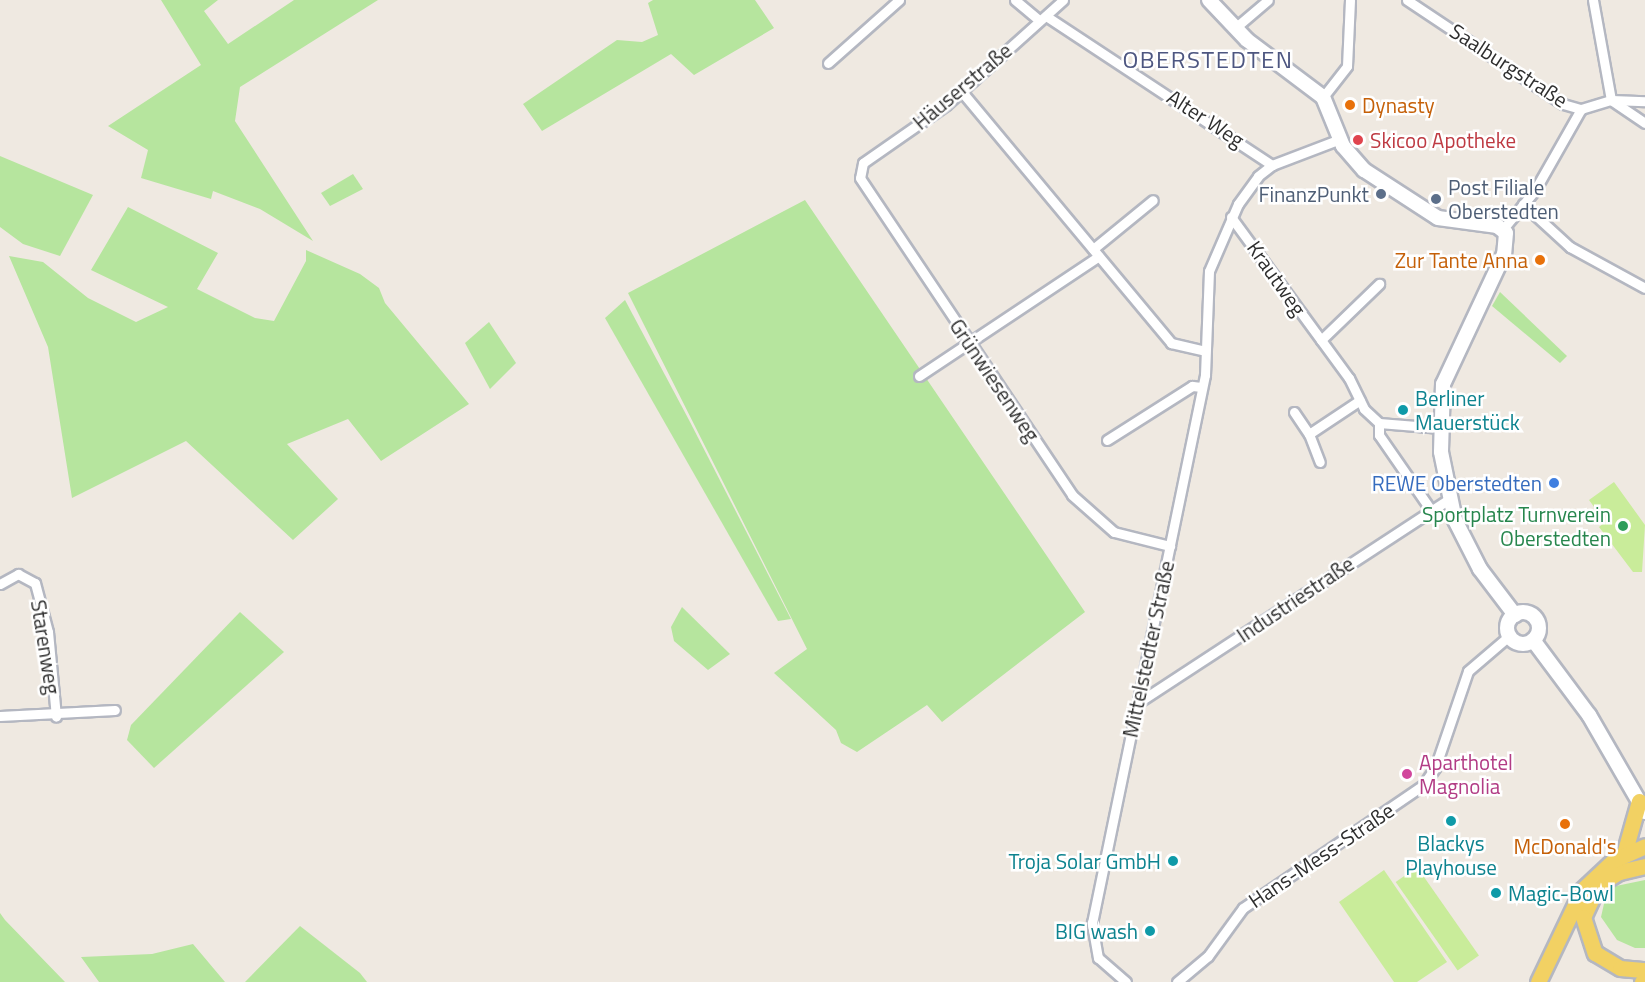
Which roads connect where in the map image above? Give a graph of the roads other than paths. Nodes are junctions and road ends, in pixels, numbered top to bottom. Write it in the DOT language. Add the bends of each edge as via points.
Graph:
graph roads {
  1 [pos="899,0"];
  2 [pos="1016,0"];
  3 [pos="1063,0"];
  4 [pos="1209,0"];
  5 [pos="1268,0"];
  6 [pos="1350,0"];
  7 [pos="1407,0"];
  8 [pos="1593,0"];
  9 [pos="1042,18"];
  10 [pos="1235,28"];
  11 [pos="828,63"];
  12 [pos="962,92"];
  13 [pos="1323,97"];
  14 [pos="1611,100"];
  15 [pos="1645,101"];
  16 [pos="1581,109"];
  17 [pos="1645,123"];
  18 [pos="1340,139"];
  19 [pos="1272,165"];
  20 [pos="859,170"];
  21 [pos="1153,200"];
  22 [pos="1523,204"];
  23 [pos="1232,217"];
  24 [pos="1503,229"];
  25 [pos="1096,252"];
  26 [pos="1379,284"];
  27 [pos="1645,288"];
  28 [pos="1321,340"];
  29 [pos="970,342"];
  30 [pos="1205,351"];
  31 [pos="919,376"];
  32 [pos="1202,387"];
  33 [pos="1360,400"];
  34 [pos="1294,412"];
  35 [pos="1379,423"];
  36 [pos="1441,428"];
  37 [pos="1309,434"];
  38 [pos="1107,440"];
  39 [pos="1320,462"];
  40 [pos="1448,500"];
  41 [pos="1431,510"];
  42 [pos="1170,546"];
  43 [pos="0,584"];
  44 [pos="1515,615"];
  45 [pos="1509,636"];
  46 [pos="1533,640"];
  47 [pos="1142,700"];
  48 [pos="116,710"];
  49 [pos="0,716"];
  50 [pos="56,717"];
  51 [pos="1642,807"];
  52 [pos="1645,846"];
  53 [pos="1624,854"];
  54 [pos="1645,866"];
  55 [pos="1645,970"];
  56 [pos="1126,982"];
  57 [pos="1177,982"];
  58 [pos="1538,982"];
  1 -- 11 [label="street"];
  2 -- 9 [label="street, Alter Weg"];
  3 -- 9 [label="street, Häuserstraße"];
  4 -- 10 [label="street"];
  5 -- 10 [label="street"];
  6 -- 13 [label="street" via="1345,70"];
  7 -- 16 [label="street, Saalburgstraße" via="1554,99"];
  8 -- 14 [label="street"];
  9 -- 12 [label="street, Häuserstraße"];
  9 -- 19 [label="street, Alter Weg"];
  10 -- 13 [label="street"];
  12 -- 20 [label="street, Häuserstraße"];
  12 -- 25 [label="street"];
  13 -- 18 [label="street"];
  14 -- 15 [label="street"];
  14 -- 16 [label="street"];
  14 -- 17 [label="street"];
  16 -- 22 [label="street"];
  18 -- 19 [label="street, Mittelstedter Straße"];
  18 -- 24 [label="street" via="1364,170 1429,213"];
  19 -- 23 [label="street, Mittelstedter Straße" via="1251,184"];
  20 -- 29 [label="street, Grünwiesenweg"];
  21 -- 25 [label="street"];
  22 -- 24 [label="street"];
  22 -- 27 [label="street" via="1570,247"];
  23 -- 28 [label="street, Krautweg"];
  23 -- 30 [label="street, Mittelstedter Straße" via="1209,271"];
  24 -- 36 [label="street" via="1508,238 1504,254 1443,384"];
  25 -- 29 [label="street"];
  25 -- 30 [label="street" via="1171,343"];
  26 -- 28 [label="street"];
  28 -- 33 [label="street, Krautweg"];
  29 -- 31 [label="street"];
  29 -- 42 [label="street, Grünwiesenweg" via="1072,495 1114,532"];
  30 -- 32 [label="street, Mittelstedter Straße"];
  32 -- 38 [label="street" via="1192,386"];
  32 -- 42 [label="street, Mittelstedter Straße"];
  33 -- 35 [label="street, Krautweg"];
  33 -- 37 [label="street"];
  34 -- 37 [label="street"];
  35 -- 36 [label="street"];
  35 -- 41 [label="street, Krautweg" via="1379,435"];
  36 -- 40 [label="street"];
  37 -- 39 [label="street"];
  40 -- 41 [label="street, Industriestraße"];
  40 -- 44 [label="street" via="1480,569"];
  41 -- 47 [label="street, Industriestraße"];
  42 -- 47 [label="street, Mittelstedter Straße"];
  43 -- 50 [label="street, Starenweg" via="18,574 35,582 48,632"];
  44 -- 45 [label="street" via="1508,624"];
  44 -- 46 [label="street" via="1529,614 1537,621"];
  45 -- 46 [label="street" via="1520,644"];
  45 -- 57 [label="street, Hans-Mess-Straße" via="1468,671 1428,780 1243,908 1208,956"];
  46 -- 51 [label="street" via="1589,715"];
  47 -- 56 [label="street, Mittelstedter Straße" via="1119,785 1092,923 1092,946 1105,967"];
  48 -- 50 [label="street"];
  49 -- 50 [label="street"];
  51 -- 53 [label="main road"];
  52 -- 53 [label="main road"];
  53 -- 58 [label="main road" via="1582,890"];
  54 -- 55 [label="main road" via="1608,877 1590,894 1583,917 1595,953 1620,968"];
}
